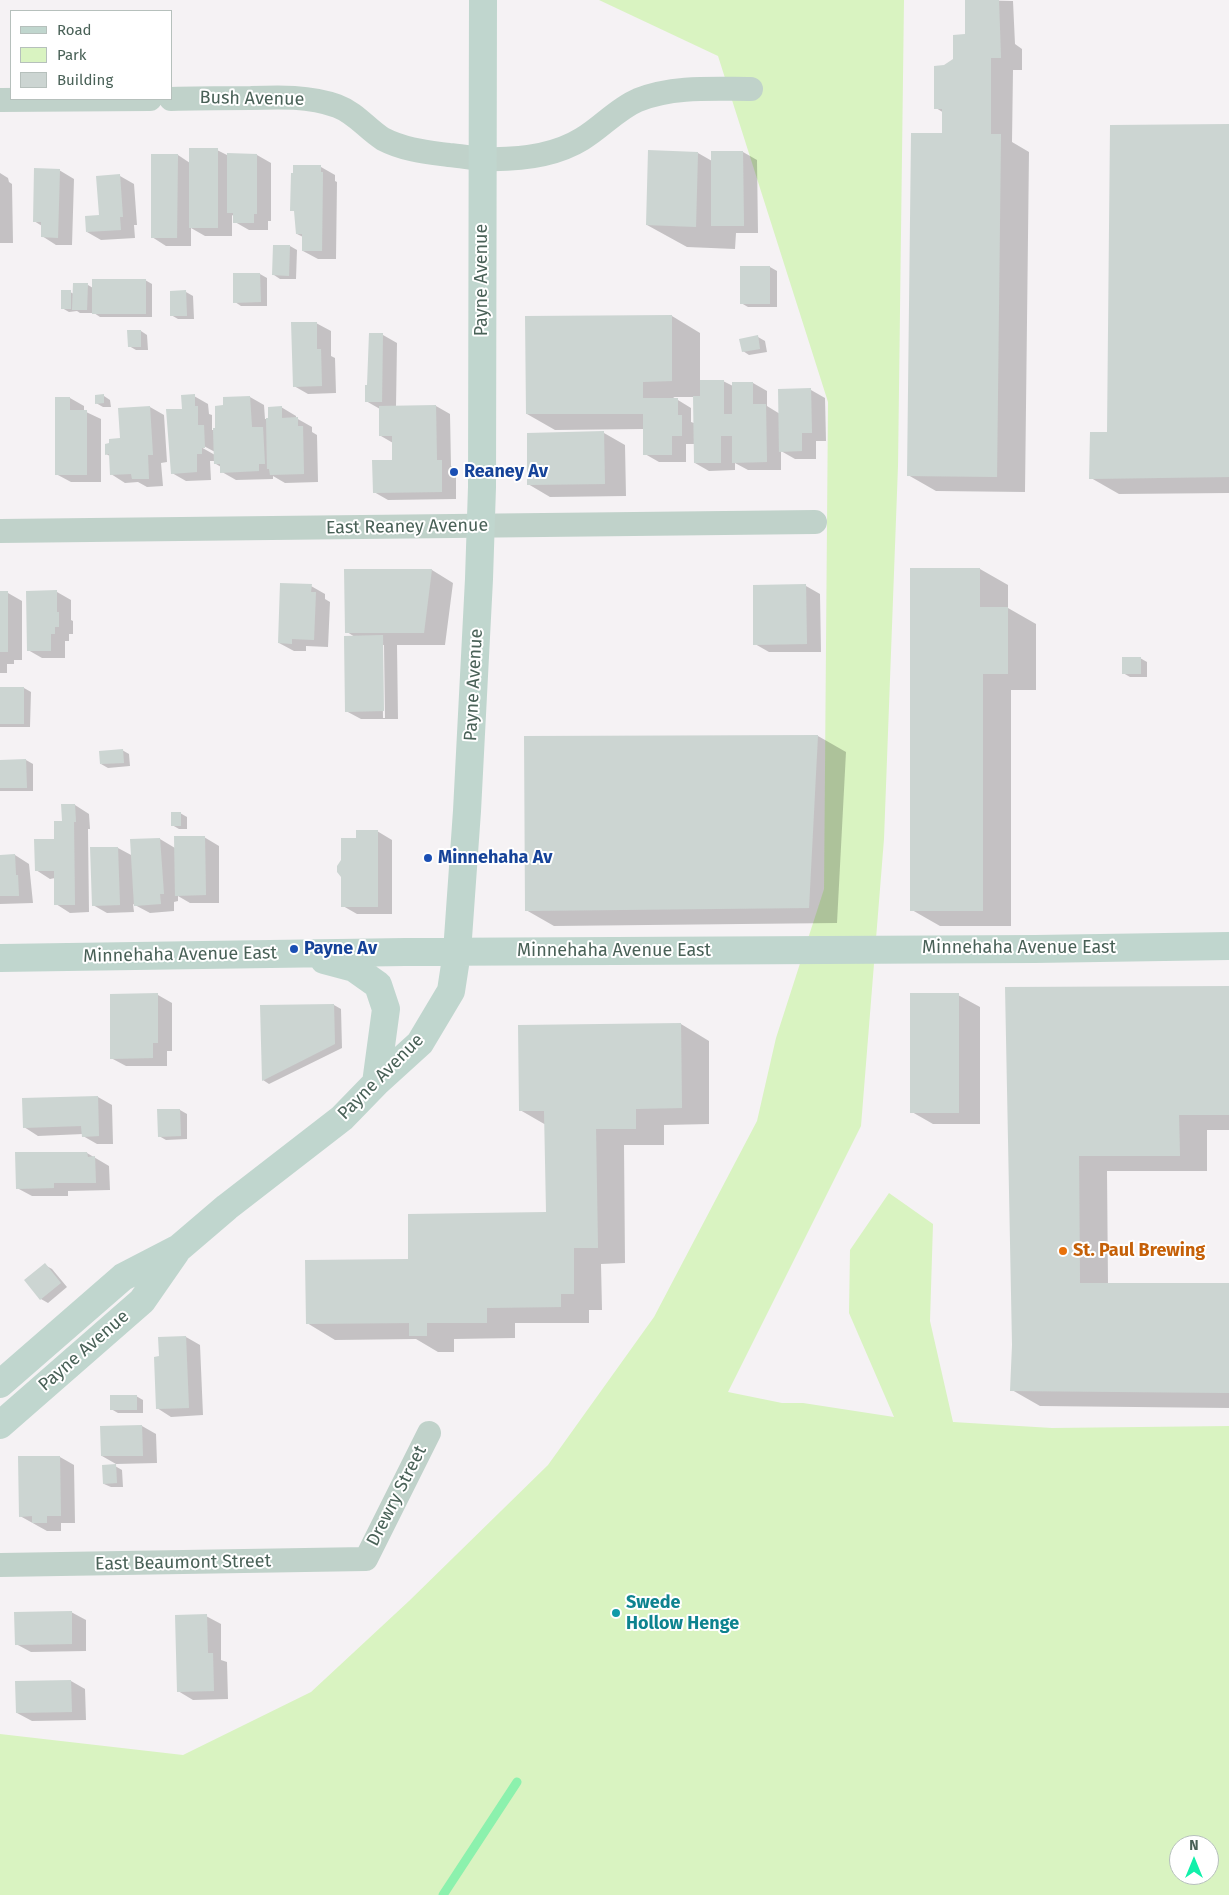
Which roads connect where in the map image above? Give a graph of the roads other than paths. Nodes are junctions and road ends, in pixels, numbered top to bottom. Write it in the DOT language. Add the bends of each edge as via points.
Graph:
graph roads {
  1 [pos="483,0"];
  2 [pos="751,89"];
  3 [pos="172,98"];
  4 [pos="482,159"];
  5 [pos="815,522"];
  6 [pos="480,526"];
  7 [pos="0,531"];
  8 [pos="1229,946"];
  9 [pos="458,952"];
  10 [pos="298,953"];
  11 [pos="0,958"];
  12 [pos="376,1083"];
  13 [pos="179,1248"];
  14 [pos="1,1381"];
  15 [pos="0,1425"];
  16 [pos="429,1433"];
  17 [pos="366,1559"];
  18 [pos="0,1565"];
  1 -- 4 [label="street, Payne Avenue"];
  2 -- 4 [label="street, Bush Avenue" via="682,90 657,94 618,112 583,139 568,146 525,157"];
  3 -- 4 [label="street, Bush Avenue" via="288,97 315,100 339,107 382,138 402,147"];
  4 -- 6 [label="street, Payne Avenue"];
  5 -- 6 [label="street, East Reaney Avenue"];
  6 -- 7 [label="street, East Reaney Avenue"];
  6 -- 9 [label="street, Payne Avenue"];
  8 -- 9 [label="street, Minnehaha Avenue East"];
  9 -- 10 [label="street, Minnehaha Avenue East"];
  9 -- 12 [label="street, Payne Avenue" via="452,991 420,1043"];
  10 -- 11 [label="street, Minnehaha Avenue East"];
  10 -- 12 [label="street" via="354,968 378,985 386,1009"];
  12 -- 13 [label="street, Payne Avenue" via="342,1118"];
  13 -- 14 [label="street, Payne Avenue" via="123,1277"];
  13 -- 15 [label="street, Payne Avenue" via="142,1301"];
  16 -- 17 [label="street, Drewry Street"];
  17 -- 18 [label="street, East Beaumont Street"];
}
